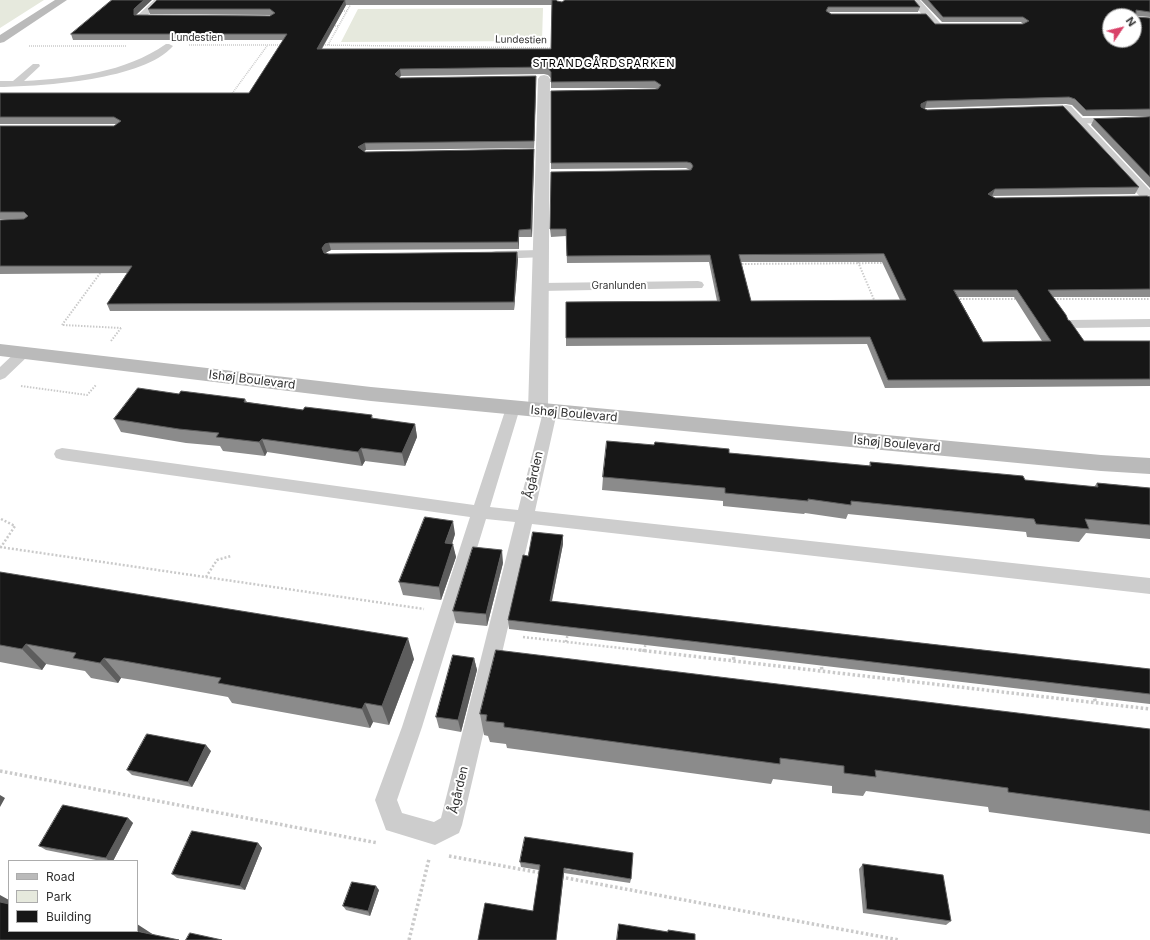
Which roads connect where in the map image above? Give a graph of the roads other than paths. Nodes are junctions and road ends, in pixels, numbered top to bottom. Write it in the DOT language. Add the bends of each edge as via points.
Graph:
graph roads {
  1 [pos="62,0"];
  2 [pos="158,0"];
  3 [pos="915,0"];
  4 [pos="916,16"];
  5 [pos="929,16"];
  6 [pos="168,18"];
  7 [pos="942,26"];
  8 [pos="0,40"];
  9 [pos="169,46"];
  10 [pos="36,66"];
  11 [pos="0,84"];
  12 [pos="14,84"];
  13 [pos="544,86"];
  14 [pos="1060,109"];
  15 [pos="1116,112"];
  16 [pos="1077,121"];
  17 [pos="1134,198"];
  18 [pos="1149,199"];
  19 [pos="541,254"];
  20 [pos="487,255"];
  21 [pos="698,286"];
  22 [pos="541,287"];
  23 [pos="1150,323"];
  24 [pos="1070,324"];
  25 [pos="0,350"];
  26 [pos="23,353"];
  27 [pos="0,375"];
  28 [pos="513,408"];
  29 [pos="544,411"];
  30 [pos="62,454"];
  31 [pos="1150,466"];
  32 [pos="480,512"];
  33 [pos="524,517"];
  34 [pos="1150,586"];
  1 -- 8 [label="street"];
  2 -- 6 [label="lane" via="140,18"];
  3 -- 5 [label="street"];
  4 -- 5 [label="lane"];
  5 -- 7 [label="street"];
  9 -- 12 [label="lane" via="159,54 129,66 79,79"];
  10 -- 12 [label="lane"];
  11 -- 12 [label="lane"];
  13 -- 19 [label="street" via="536,152 546,174"];
  14 -- 16 [label="street"];
  15 -- 16 [label="lane" via="1125,120"];
  16 -- 18 [label="street"];
  17 -- 18 [label="lane"];
  19 -- 20 [label="lane"];
  19 -- 22 [label="street"];
  21 -- 22 [label="lane, Granlunden"];
  22 -- 29 [label="street"];
  23 -- 24 [label="lane"];
  25 -- 26 [label="street, Ishøj Boulevard"];
  26 -- 27 [label="lane"];
  26 -- 28 [label="street, Ishøj Boulevard"];
  28 -- 29 [label="street, Ishøj Boulevard"];
  28 -- 32 [label="lane, Ågården"];
  29 -- 31 [label="street, Ishøj Boulevard"];
  29 -- 33 [label="lane, Ågården"];
  30 -- 32 [label="lane"];
  32 -- 33 [label="lane"];
  32 -- 33 [label="lane, Ågården" via="412,727 386,800 394,822 435,834 451,825"];
  33 -- 34 [label="lane"];
}
